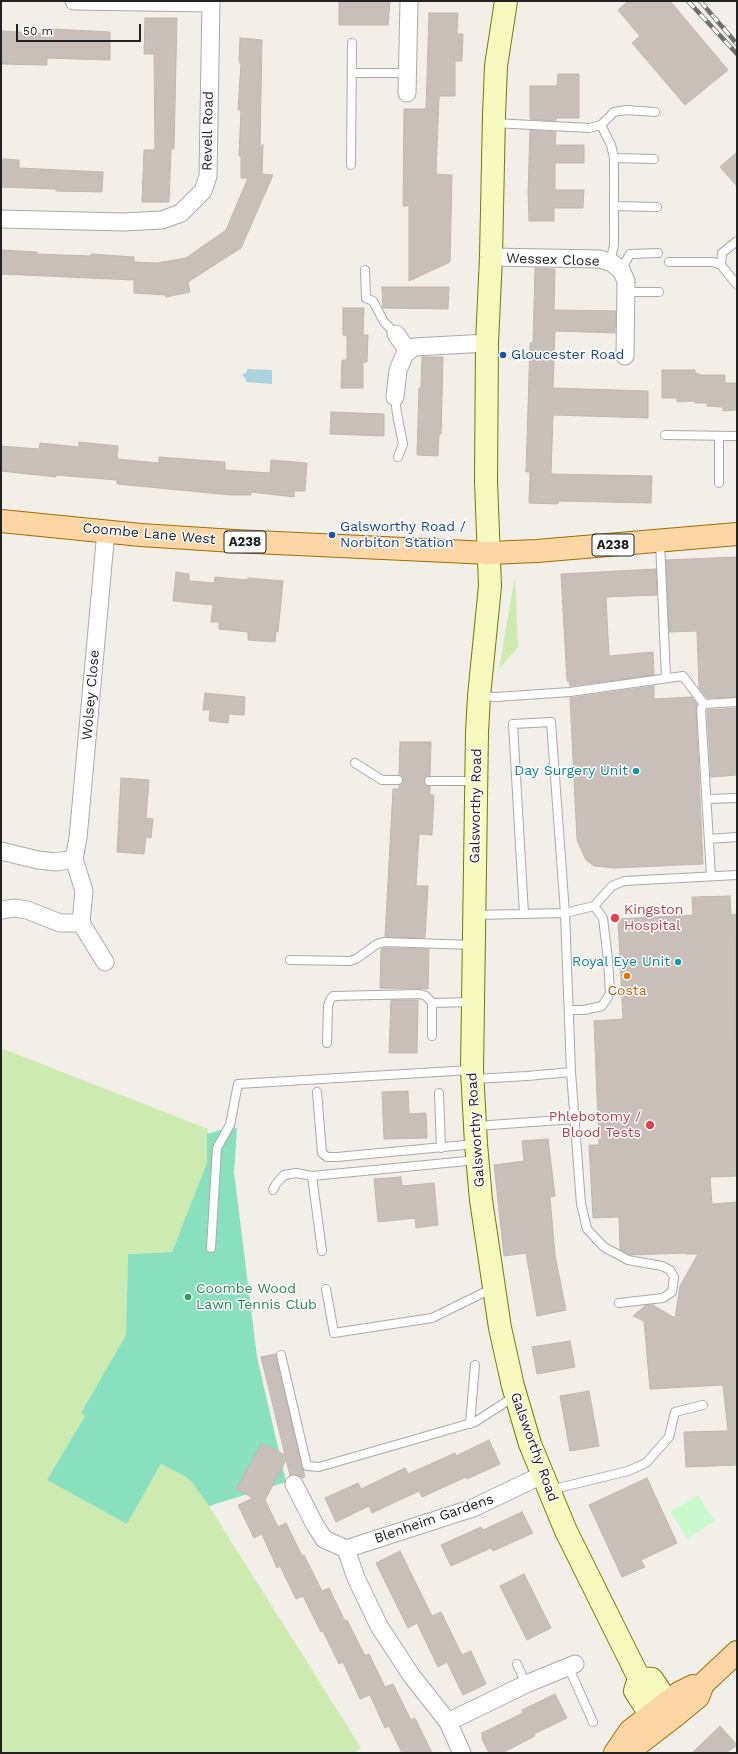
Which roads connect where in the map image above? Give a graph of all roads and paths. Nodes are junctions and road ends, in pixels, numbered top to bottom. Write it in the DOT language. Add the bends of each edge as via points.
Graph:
graph roads {
  1 [pos="74,1"];
  2 [pos="409,1"];
  3 [pos="506,1"];
  4 [pos="211,2"];
  5 [pos="352,43"];
  6 [pos="407,72"];
  7 [pos="352,73"];
  8 [pos="407,93"];
  9 [pos="655,112"];
  10 [pos="494,123"];
  11 [pos="601,125"];
  12 [pos="614,158"];
  13 [pos="654,159"];
  14 [pos="351,165"];
  15 [pos="614,206"];
  16 [pos="657,207"];
  17 [pos="1,219"];
  18 [pos="737,241"];
  19 [pos="658,253"];
  20 [pos="492,257"];
  21 [pos="669,262"];
  22 [pos="721,265"];
  23 [pos="615,266"];
  24 [pos="365,270"];
  25 [pos="737,285"];
  26 [pos="627,292"];
  27 [pos="659,292"];
  28 [pos="396,334"];
  29 [pos="487,343"];
  30 [pos="408,351"];
  31 [pos="625,356"];
  32 [pos="396,397"];
  33 [pos="666,435"];
  34 [pos="719,436"];
  35 [pos="737,436"];
  36 [pos="398,457"];
  37 [pos="719,483"];
  38 [pos="1,521"];
  39 [pos="106,531"];
  40 [pos="737,534"];
  41 [pos="660,541"];
  42 [pos="490,553"];
  43 [pos="666,678"];
  44 [pos="479,696"];
  45 [pos="737,702"];
  46 [pos="704,704"];
  47 [pos="355,763"];
  48 [pos="398,780"];
  49 [pos="429,781"];
  50 [pos="476,782"];
  51 [pos="737,798"];
  52 [pos="707,799"];
  53 [pos="737,837"];
  54 [pos="709,838"];
  55 [pos="1,851"];
  56 [pos="74,859"];
  57 [pos="737,875"];
  58 [pos="712,876"];
  59 [pos="594,906"];
  60 [pos="1,910"];
  61 [pos="565,913"];
  62 [pos="524,914"];
  63 [pos="474,915"];
  64 [pos="81,923"];
  65 [pos="474,945"];
  66 [pos="290,960"];
  67 [pos="104,962"];
  68 [pos="473,1002"];
  69 [pos="432,1003"];
  70 [pos="568,1010"];
  71 [pos="432,1036"];
  72 [pos="327,1043"];
  73 [pos="570,1072"];
  74 [pos="472,1074"];
  75 [pos="317,1092"];
  76 [pos="439,1093"];
  77 [pos="575,1119"];
  78 [pos="476,1143"];
  79 [pos="441,1148"];
  80 [pos="312,1176"];
  81 [pos="273,1190"];
  82 [pos="211,1248"];
  83 [pos="322,1251"];
  84 [pos="494,1288"];
  85 [pos="326,1289"];
  86 [pos="619,1303"];
  87 [pos="281,1355"];
  88 [pos="475,1365"];
  89 [pos="515,1396"];
  90 [pos="703,1404"];
  91 [pos="470,1424"];
  92 [pos="545,1483"];
  93 [pos="294,1484"];
  94 [pos="346,1549"];
  95 [pos="737,1652"];
  96 [pos="517,1664"];
  97 [pos="572,1665"];
  98 [pos="639,1678"];
  99 [pos="526,1684"];
  100 [pos="672,1708"];
  101 [pos="448,1722"];
  102 [pos="593,1722"];
  103 [pos="654,1722"];
  104 [pos="617,1751"];
  105 [pos="462,1753"];
  1 -- 4 [label="street"];
  2 -- 6 [label="street"];
  3 -- 10 [label="street" via="496,66"];
  4 -- 17 [label="street, Revell Road" via="208,176 203,191 181,213 162,220 123,222"];
  5 -- 7 [label="lane"];
  6 -- 7 [label="lane"];
  6 -- 8 [label="street"];
  7 -- 14 [label="lane"];
  9 -- 11 [label="lane" via="614,112"];
  10 -- 11 [label="lane" via="589,128"];
  10 -- 20 [label="street"];
  11 -- 12 [label="lane"];
  12 -- 13 [label="lane"];
  12 -- 15 [label="lane"];
  15 -- 16 [label="lane"];
  15 -- 23 [label="lane"];
  18 -- 22 [label="lane" via="722,253"];
  19 -- 23 [label="lane" via="630,254"];
  20 -- 23 [label="street, Wessex Close" via="600,259"];
  20 -- 29 [label="street"];
  21 -- 22 [label="lane" via="713,262"];
  22 -- 25 [label="lane"];
  23 -- 26 [label="street" via="626,281"];
  24 -- 28 [label="lane" via="366,298 373,301 384,322"];
  26 -- 27 [label="lane"];
  26 -- 31 [label="street"];
  28 -- 30 [label="street"];
  29 -- 30 [label="street" via="414,347"];
  29 -- 42 [label="street" via="486,482"];
  30 -- 32 [label="street" via="398,370"];
  32 -- 36 [label="lane" via="402,444"];
  33 -- 34 [label="lane"];
  34 -- 35 [label="lane"];
  34 -- 37 [label="lane"];
  38 -- 39 [label="main road, Coombe Lane West / A238"];
  39 -- 42 [label="main road, Coombe Lane West / A238" via="234,541"];
  39 -- 56 [label="street, Wolsey Close"];
  40 -- 41 [label="main road, A238"];
  41 -- 42 [label="main road, A238"];
  41 -- 43 [label="lane"];
  42 -- 44 [label="street, Galsworthy Road" via="490,586"];
  43 -- 44 [label="lane" via="570,692"];
  43 -- 46 [label="lane" via="683,676"];
  44 -- 50 [label="street, Galsworthy Road"];
  45 -- 46 [label="lane"];
  46 -- 52 [label="lane" via="701,709"];
  47 -- 48 [label="lane" via="382,780"];
  49 -- 50 [label="lane"];
  50 -- 63 [label="street, Galsworthy Road"];
  51 -- 52 [label="lane"];
  52 -- 54 [label="lane"];
  53 -- 54 [label="lane"];
  54 -- 58 [label="lane"];
  55 -- 56 [label="street" via="56,862"];
  56 -- 64 [label="street, Wolsey Close" via="84,891"];
  57 -- 58 [label="lane"];
  58 -- 59 [label="lane" via="624,881 612,886"];
  59 -- 61 [label="lane"];
  59 -- 70 [label="lane" via="602,918 610,994 602,1006"];
  60 -- 64 [label="street" via="15,908 60,923"];
  61 -- 62 [label="lane"];
  61 -- 62 [label="lane" via="551,722 513,724"];
  61 -- 70 [label="lane"];
  62 -- 63 [label="lane"];
  63 -- 65 [label="street, Galsworthy Road"];
  64 -- 67 [label="street"];
  65 -- 66 [label="lane" via="384,942 350,961"];
  65 -- 68 [label="street, Galsworthy Road"];
  68 -- 69 [label="lane"];
  68 -- 74 [label="street, Galsworthy Road"];
  69 -- 71 [label="lane"];
  69 -- 72 [label="lane" via="420,994 334,996 328,1006"];
  70 -- 73 [label="lane"];
  73 -- 74 [label="lane" via="527,1076"];
  73 -- 77 [label="lane"];
  74 -- 78 [label="street, Galsworthy Road"];
  74 -- 82 [label="lane" via="238,1084 230,1125 217,1148"];
  75 -- 79 [label="lane" via="322,1153 327,1157"];
  76 -- 79 [label="lane"];
  77 -- 78 [label="lane"];
  77 -- 86 [label="lane" via="581,1204 587,1229 604,1247 628,1260 662,1266 670,1270 674,1277 672,1292 663,1298"];
  78 -- 79 [label="lane"];
  78 -- 80 [label="lane"];
  78 -- 84 [label="street, Galsworthy Road" via="481,1200"];
  80 -- 81 [label="lane" via="296,1173 284,1175"];
  80 -- 83 [label="lane"];
  84 -- 85 [label="lane" via="432,1318 334,1333"];
  84 -- 89 [label="street, Galsworthy Road"];
  87 -- 91 [label="lane" via="307,1466 319,1467"];
  88 -- 91 [label="lane"];
  89 -- 91 [label="lane" via="495,1411"];
  89 -- 92 [label="street, Galsworthy Road"];
  90 -- 92 [label="lane" via="675,1412 669,1437 646,1463 628,1471"];
  92 -- 94 [label="street, Blenheim Gardens"];
  92 -- 98 [label="street, Galsworthy Road"];
  93 -- 94 [label="street" via="314,1525 324,1539"];
  94 -- 101 [label="street" via="356,1578 379,1626 411,1675"];
  95 -- 100 [label="main road" via="703,1684 688,1688"];
  96 -- 99 [label="lane"];
  97 -- 99 [label="street"];
  97 -- 102 [label="lane"];
  98 -- 100 [label="street" via="652,1679"];
  98 -- 103 [label="street, Galsworthy Road" via="635,1691"];
  99 -- 101 [label="street"];
  100 -- 103 [label="main road"];
  101 -- 105 [label="street"];
  103 -- 104 [label="main road" via="630,1731"];
}
